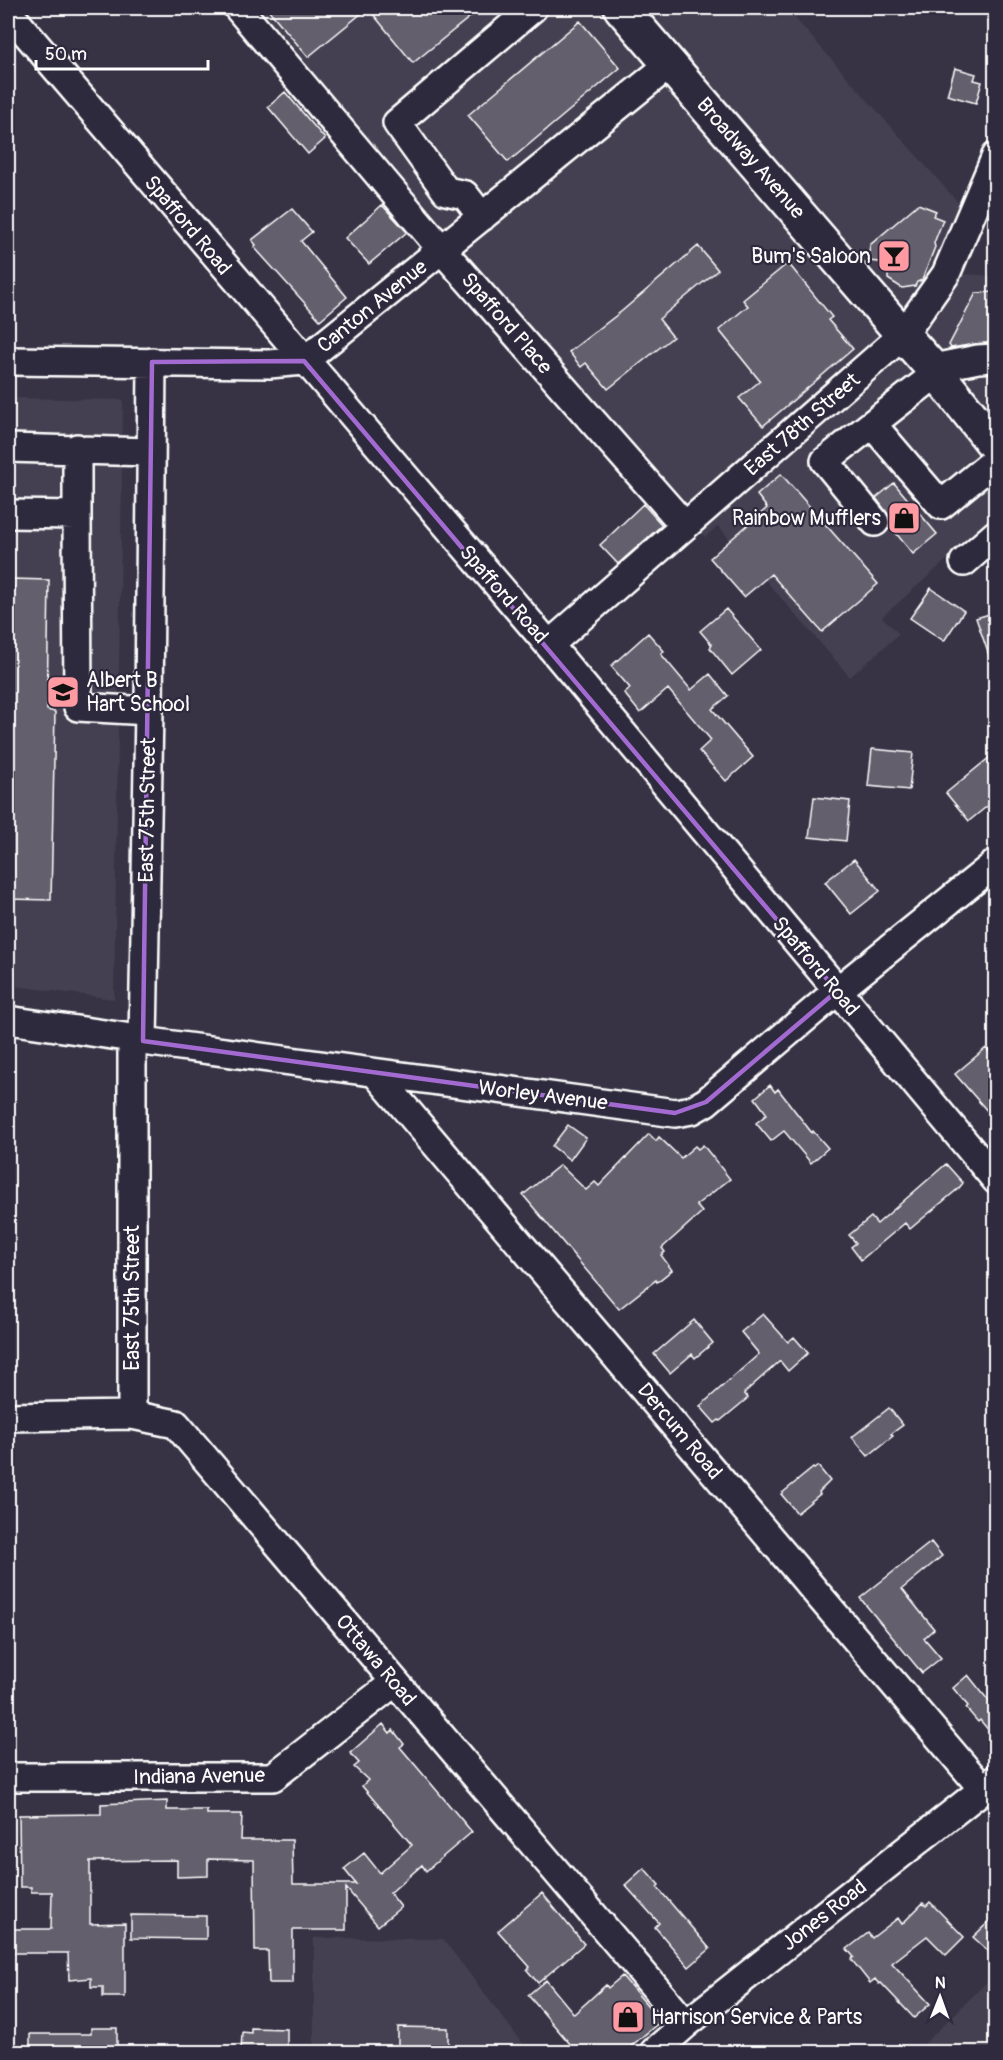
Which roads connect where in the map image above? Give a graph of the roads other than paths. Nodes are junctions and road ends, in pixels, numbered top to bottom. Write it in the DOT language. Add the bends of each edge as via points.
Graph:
graph roads {
  1 [pos="238,8"];
  2 [pos="533,8"];
  3 [pos="621,8"];
  4 [pos="8,12"];
  5 [pos="670,64"];
  6 [pos="996,156"];
  7 [pos="482,217"];
  8 [pos="442,250"];
  9 [pos="903,336"];
  10 [pos="996,358"];
  11 [pos="8,361"];
  12 [pos="304,361"];
  13 [pos="152,362"];
  14 [pos="935,370"];
  15 [pos="872,424"];
  16 [pos="8,447"];
  17 [pos="996,447"];
  18 [pos="77,448"];
  19 [pos="150,452"];
  20 [pos="996,460"];
  21 [pos="8,514"];
  22 [pos="77,515"];
  23 [pos="874,522"];
  24 [pos="685,526"];
  25 [pos="996,534"];
  26 [pos="964,562"];
  27 [pos="549,645"];
  28 [pos="150,711"];
  29 [pos="996,863"];
  30 [pos="837,991"];
  31 [pos="8,1020"];
  32 [pos="137,1040"];
  33 [pos="376,1074"];
  34 [pos="992,1168"];
  35 [pos="132,1415"];
  36 [pos="8,1417"];
  37 [pos="395,1682"];
  38 [pos="8,1778"];
  39 [pos="989,1784"];
  40 [pos="686,2024"];
  41 [pos="654,2052"];
  1 -- 8 [label="street, Spafford Place"];
  2 -- 7 [label="street" via="397,123 446,190 465,195"];
  3 -- 5 [label="main road, Broadway Avenue"];
  4 -- 12 [label="street, Spafford Road"];
  5 -- 7 [label="street, Canton Avenue"];
  5 -- 9 [label="main road, Broadway Avenue"];
  6 -- 9 [label="street, East 78th Street" via="946,273"];
  7 -- 8 [label="street, Canton Avenue"];
  8 -- 12 [label="street, Canton Avenue"];
  8 -- 24 [label="street, Spafford Place"];
  9 -- 14 [label="main road, Broadway Avenue"];
  9 -- 24 [label="street, East 78th Street"];
  10 -- 14 [label="street"];
  11 -- 13 [label="street, Canton Avenue"];
  12 -- 13 [label="street, Canton Avenue"];
  12 -- 27 [label="street, Spafford Road"];
  13 -- 19 [label="street, East 75th Street"];
  14 -- 15 [label="street"];
  14 -- 17 [label="main road, Broadway Avenue"];
  15 -- 20 [label="street" via="940,505"];
  15 -- 23 [label="street" via="825,461"];
  16 -- 18 [label="street"];
  18 -- 19 [label="street"];
  18 -- 22 [label="street"];
  19 -- 28 [label="street, East 75th Street"];
  21 -- 22 [label="street"];
  22 -- 28 [label="street" via="78,707"];
  24 -- 27 [label="street, East 78th Street"];
  25 -- 26 [label="street"];
  27 -- 30 [label="street, Spafford Road"];
  28 -- 32 [label="street, East 75th Street"];
  29 -- 30 [label="street, Worley Avenue"];
  30 -- 33 [label="street, Worley Avenue" via="692,1110 675,1113"];
  30 -- 34 [label="street, Spafford Road"];
  31 -- 32 [label="street, Worley Avenue"];
  32 -- 33 [label="street, Worley Avenue"];
  32 -- 35 [label="street, East 75th Street"];
  33 -- 39 [label="street, Dercum Road"];
  35 -- 36 [label="street, Ottawa Road"];
  35 -- 37 [label="street, Ottawa Road" via="176,1424"];
  37 -- 38 [label="street, Indiana Avenue" via="273,1777"];
  37 -- 40 [label="street, Ottawa Road"];
  39 -- 40 [label="street, Jones Road"];
  40 -- 41 [label="street, Jones Road"];
}
